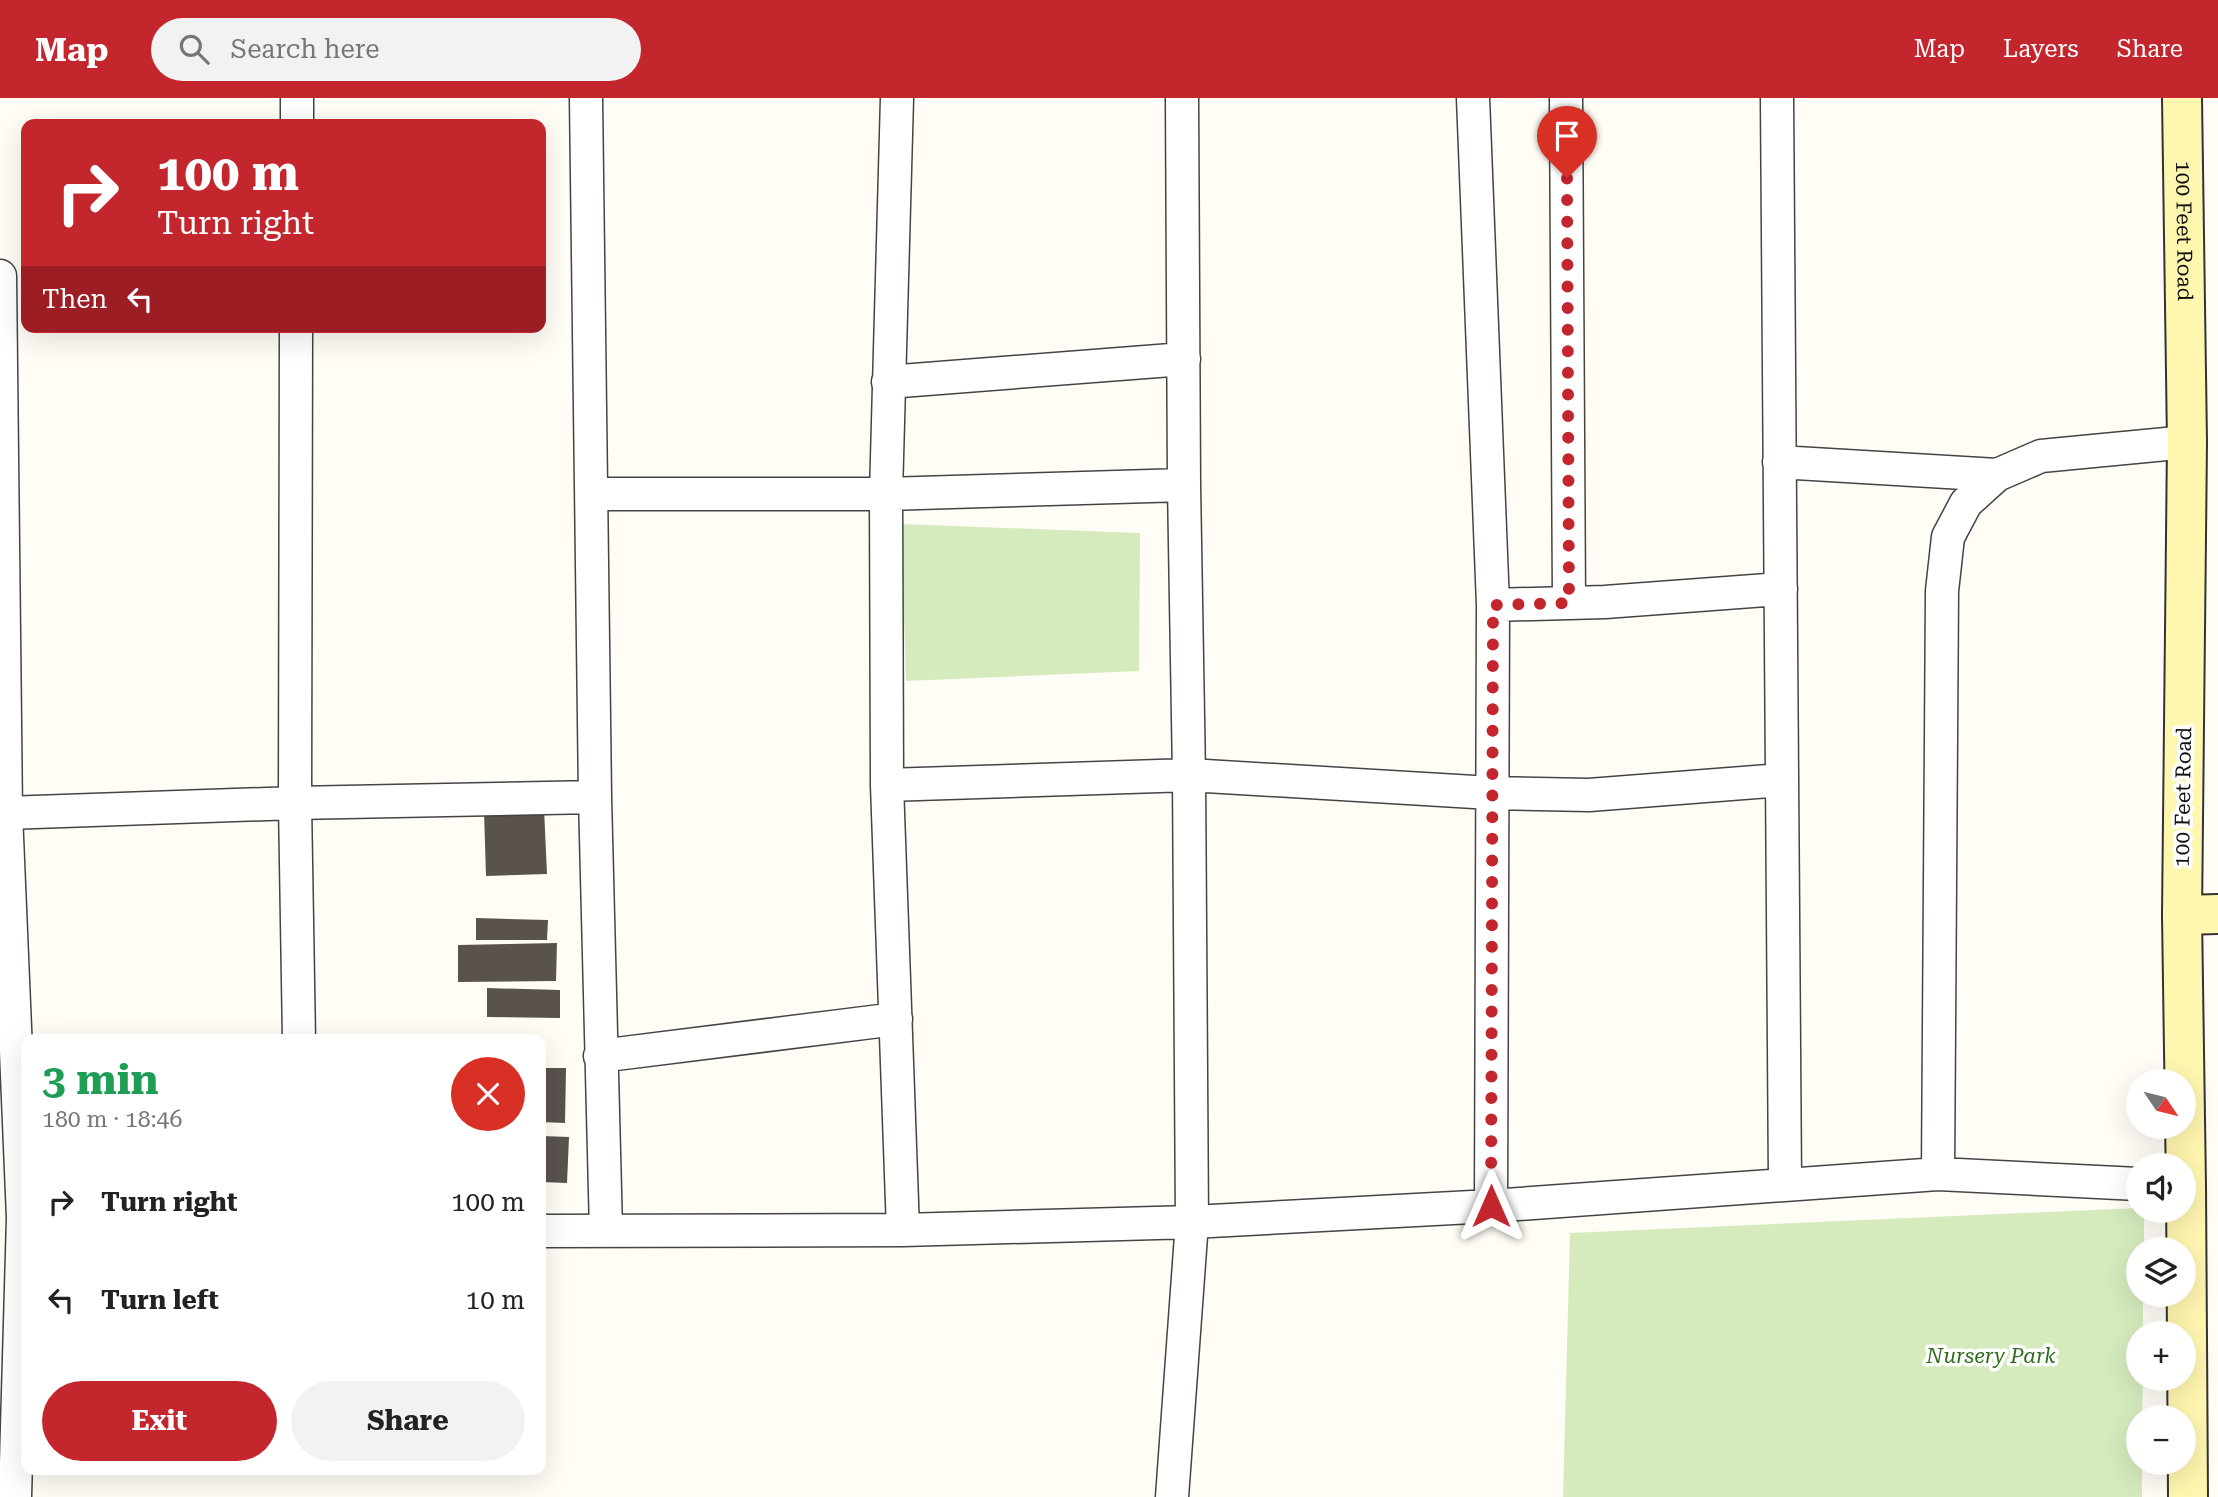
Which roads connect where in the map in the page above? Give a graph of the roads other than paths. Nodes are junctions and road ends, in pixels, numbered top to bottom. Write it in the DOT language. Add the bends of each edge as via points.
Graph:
graph roads {
  1 [pos="297,98"];
  2 [pos="586,98"];
  3 [pos="897,98"];
  4 [pos="1182,98"];
  5 [pos="1473,98"];
  6 [pos="1566,98"];
  7 [pos="1777,98"];
  8 [pos="2182,98"];
  9 [pos="296,119"];
  10 [pos="0,276"];
  11 [pos="296,333"];
  12 [pos="1184,359"];
  13 [pos="888,382"];
  14 [pos="2187,442"];
  15 [pos="1779,462"];
  16 [pos="1997,475"];
  17 [pos="1184,485"];
  18 [pos="592,494"];
  19 [pos="886,494"];
  20 [pos="1781,589"];
  21 [pos="1569,603"];
  22 [pos="1493,605"];
  23 [pos="1189,775"];
  24 [pos="1782,780"];
  25 [pos="887,785"];
  26 [pos="1491,793"];
  27 [pos="595,797"];
  28 [pos="295,803"];
  29 [pos="6,813"];
  30 [pos="2200,915"];
  31 [pos="896,1019"];
  32 [pos="299,1034"];
  33 [pos="600,1056"];
  34 [pos="21,1134"];
  35 [pos="2187,1153"];
  36 [pos="1938,1174"];
  37 [pos="1785,1183"];
  38 [pos="2126,1183"];
  39 [pos="1491,1206"];
  40 [pos="1192,1222"];
  41 [pos="2185,1223"];
  42 [pos="902,1230"];
  43 [pos="546,1231"];
  44 [pos="606,1231"];
  45 [pos="21,1330"];
  46 [pos="15,1497"];
  47 [pos="1172,1497"];
  48 [pos="2188,1497"];
  1 -- 9 [label="street"];
  2 -- 18 [label="street"];
  3 -- 13 [label="street"];
  4 -- 12 [label="street"];
  5 -- 22 [label="street"];
  6 -- 21 [label="street"];
  7 -- 15 [label="street"];
  8 -- 14 [label="main road, 100 Feet Road"];
  10 -- 29 [label="street"];
  11 -- 28 [label="street"];
  12 -- 13 [label="street"];
  12 -- 17 [label="street"];
  13 -- 19 [label="street"];
  14 -- 16 [label="street" via="2041,456"];
  14 -- 30 [label="main road, 100 Feet Road"];
  15 -- 16 [label="street"];
  15 -- 20 [label="street"];
  16 -- 36 [label="street" via="1966,503 1948,537 1942,591"];
  17 -- 19 [label="street"];
  17 -- 23 [label="street"];
  18 -- 19 [label="street"];
  18 -- 27 [label="street"];
  19 -- 25 [label="street"];
  20 -- 21 [label="street"];
  20 -- 24 [label="street"];
  21 -- 22 [label="street"];
  22 -- 26 [label="street"];
  23 -- 25 [label="street"];
  23 -- 26 [label="street"];
  23 -- 40 [label="street"];
  24 -- 26 [label="street" via="1588,795"];
  24 -- 37 [label="street"];
  25 -- 31 [label="street"];
  26 -- 39 [label="street"];
  27 -- 28 [label="street"];
  27 -- 33 [label="street"];
  28 -- 29 [label="street"];
  28 -- 32 [label="street"];
  29 -- 34 [label="street"];
  30 -- 35 [label="main road, 100 Feet Road"];
  31 -- 33 [label="street"];
  31 -- 42 [label="street"];
  33 -- 44 [label="street"];
  36 -- 37 [label="street"];
  36 -- 38 [label="street"];
  37 -- 39 [label="street"];
  39 -- 40 [label="street"];
  40 -- 42 [label="street"];
  40 -- 47 [label="street"];
  41 -- 48 [label="main road, 100 Feet Road"];
  42 -- 44 [label="street"];
  43 -- 44 [label="street"];
  45 -- 46 [label="street"];
}
